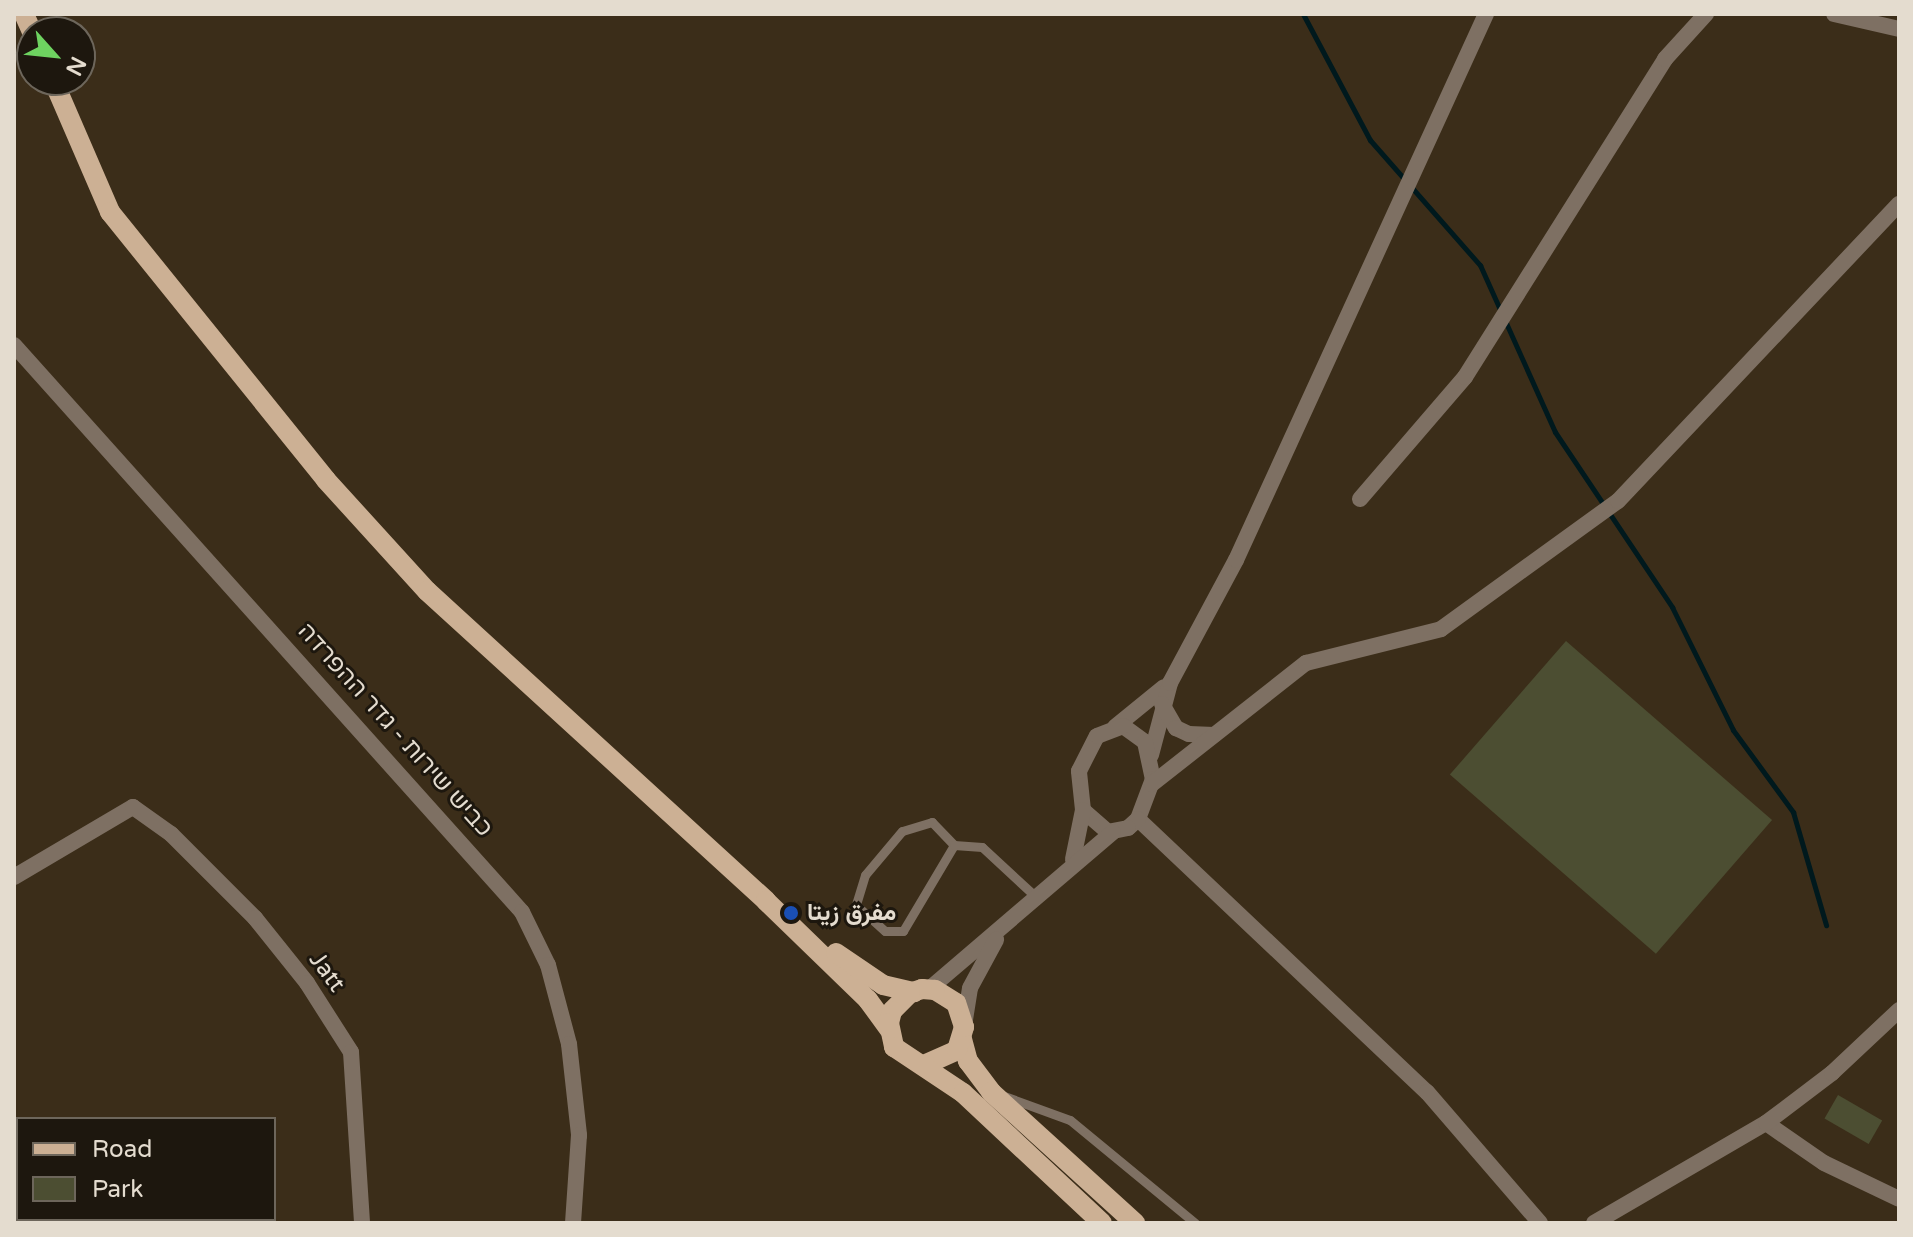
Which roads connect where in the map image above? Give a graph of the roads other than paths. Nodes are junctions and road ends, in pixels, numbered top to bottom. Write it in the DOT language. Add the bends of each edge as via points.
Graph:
graph roads {
  1 [pos="1486,14"];
  2 [pos="1706,14"];
  3 [pos="1834,14"];
  4 [pos="1899,29"];
  5 [pos="60,96"];
  6 [pos="1899,204"];
  7 [pos="14,345"];
  8 [pos="1360,499"];
  9 [pos="1174,677"];
  10 [pos="1162,704"];
  11 [pos="1115,727"];
  12 [pos="1214,735"];
  13 [pos="1151,755"];
  14 [pos="1152,784"];
  15 [pos="1083,810"];
  16 [pos="1138,819"];
  17 [pos="1113,832"];
  18 [pos="954,845"];
  19 [pos="1070,864"];
  20 [pos="14,877"];
  21 [pos="1035,896"];
  22 [pos="766,901"];
  23 [pos="1003,928"];
  24 [pos="921,991"];
  25 [pos="1899,1010"];
  26 [pos="889,1029"];
  27 [pos="963,1033"];
  28 [pos="924,1065"];
  29 [pos="991,1092"];
  30 [pos="1766,1123"];
  31 [pos="1899,1199"];
  32 [pos="362,1223"];
  33 [pos="573,1223"];
  34 [pos="1102,1223"];
  35 [pos="1135,1223"];
  36 [pos="1195,1223"];
  37 [pos="1540,1223"];
  38 [pos="1594,1223"];
  1 -- 9 [label="street" via="1236,560"];
  2 -- 8 [label="street" via="1665,59 1465,377"];
  3 -- 4 [label="street"];
  5 -- 22 [label="main road" via="110,212 326,480 427,591"];
  6 -- 12 [label="street" via="1618,501 1441,629 1306,663"];
  7 -- 33 [label="street, כביש שירות - גדר ההפרדה" via="522,912 548,965 569,1044 579,1135"];
  9 -- 10 [label="street"];
  9 -- 11 [label="street" via="1144,708"];
  10 -- 12 [label="street" via="1176,728"];
  10 -- 13 [label="street"];
  11 -- 13 [label="street" via="1137,733"];
  11 -- 15 [label="street" via="1097,736 1083,756 1078,784"];
  12 -- 14 [label="street"];
  13 -- 14 [label="street"];
  14 -- 16 [label="street"];
  15 -- 17 [label="street" via="1099,827"];
  15 -- 19 [label="street"];
  16 -- 17 [label="street"];
  16 -- 37 [label="street" via="1427,1092"];
  17 -- 19 [label="street"];
  18 -- 18 [label="lane" via="903,931 885,931 856,905 865,875 902,831 932,822"];
  18 -- 21 [label="lane" via="982,847"];
  19 -- 21 [label="street"];
  20 -- 32 [label="street, Jatt" via="133,807 171,834 255,918 346,1042 355,1063"];
  21 -- 23 [label="street"];
  22 -- 24 [label="main road" via="867,976"];
  22 -- 26 [label="main road" via="868,1000"];
  23 -- 24 [label="street"];
  23 -- 27 [label="street" via="970,988"];
  24 -- 26 [label="main road" via="892,1011"];
  24 -- 27 [label="main road" via="956,1003"];
  25 -- 30 [label="street" via="1832,1073"];
  26 -- 28 [label="main road" via="902,1056"];
  27 -- 28 [label="main road" via="948,1058"];
  27 -- 29 [label="main road" via="968,1061"];
  28 -- 34 [label="main road" via="963,1093"];
  29 -- 35 [label="main road"];
  29 -- 36 [label="lane" via="1070,1120"];
  30 -- 31 [label="street" via="1824,1163"];
  30 -- 38 [label="street"];
}
